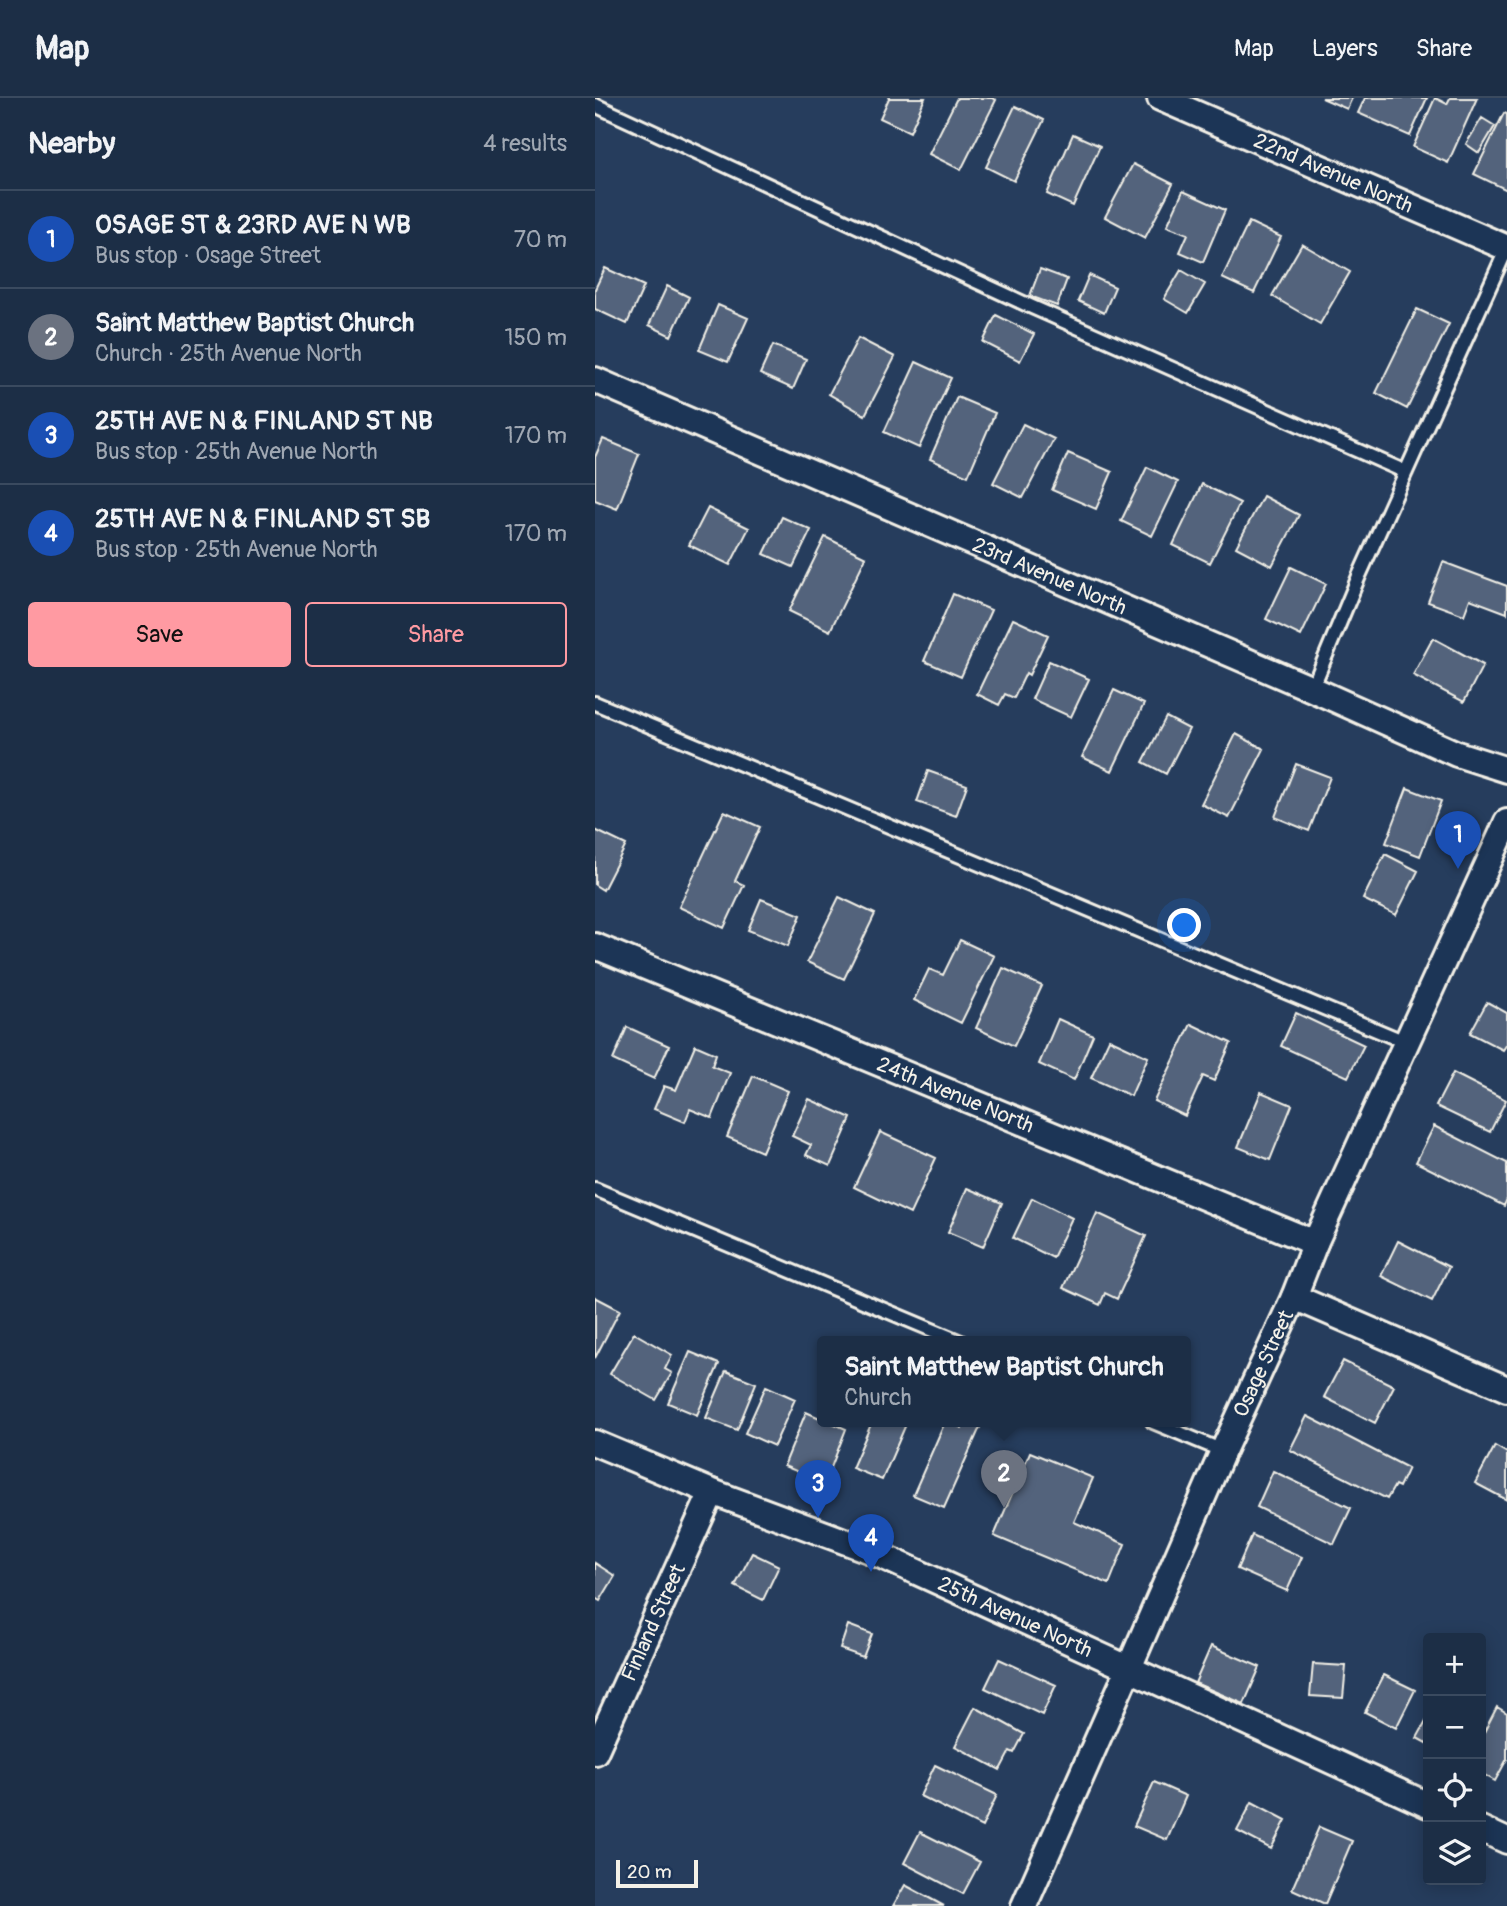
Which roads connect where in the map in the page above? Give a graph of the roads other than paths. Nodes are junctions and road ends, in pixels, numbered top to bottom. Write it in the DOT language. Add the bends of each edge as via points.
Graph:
graph roads {
  1 [pos="1160,98"];
  2 [pos="595,105"];
  3 [pos="1507,248"];
  4 [pos="595,380"];
  5 [pos="1406,472"];
  6 [pos="1312,690"];
  7 [pos="595,703"];
  8 [pos="1507,769"];
  9 [pos="1507,822"];
  10 [pos="595,946"];
  11 [pos="1405,1042"];
  12 [pos="595,1189"];
  13 [pos="1315,1243"];
  14 [pos="1294,1297"];
  15 [pos="947,1336"];
  16 [pos="1507,1389"];
  17 [pos="1165,1427"];
  18 [pos="595,1443"];
  19 [pos="1223,1451"];
  20 [pos="712,1492"];
  21 [pos="1129,1668"];
  22 [pos="595,1752"];
  23 [pos="1423,1803"];
  24 [pos="1486,1831"];
  25 [pos="1507,1841"];
  26 [pos="1024,1906"];
  1 -- 3 [label="street, 22nd Avenue North"];
  2 -- 5 [label="lane" via="1032,307"];
  3 -- 5 [label="lane"];
  4 -- 6 [label="street, 23rd Avenue North"];
  5 -- 6 [label="lane"];
  6 -- 8 [label="street, 23rd Avenue North" via="1457,754"];
  7 -- 11 [label="lane"];
  9 -- 11 [label="street, Osage Street"];
  10 -- 13 [label="street, 24th Avenue North"];
  11 -- 13 [label="street, Osage Street"];
  12 -- 15 [label="lane"];
  13 -- 14 [label="street, Osage Street"];
  14 -- 16 [label="street"];
  14 -- 19 [label="street, Osage Street"];
  17 -- 19 [label="lane"];
  18 -- 20 [label="street, 25th Avenue North"];
  19 -- 21 [label="street, Osage Street"];
  20 -- 21 [label="street, 25th Avenue North" via="871,1551"];
  20 -- 22 [label="street, Finland Street"];
  21 -- 23 [label="street, 25th Avenue North"];
  21 -- 26 [label="street, Osage Street"];
  24 -- 25 [label="street"];
}
